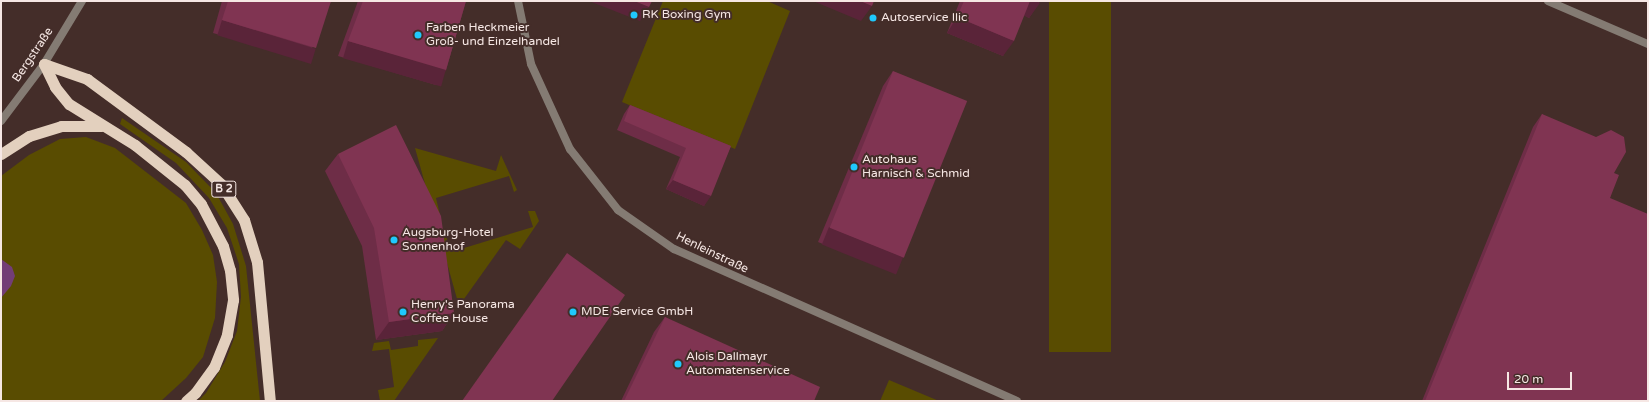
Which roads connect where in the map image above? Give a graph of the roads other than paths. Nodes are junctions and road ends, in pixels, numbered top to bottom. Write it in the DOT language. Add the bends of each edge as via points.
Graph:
graph roads {
  1 [pos="82,1"];
  2 [pos="518,1"];
  3 [pos="1548,1"];
  4 [pos="1648,44"];
  5 [pos="44,64"];
  6 [pos="1,121"];
  7 [pos="102,126"];
  8 [pos="1,154"];
  9 [pos="186,401"];
  10 [pos="270,401"];
  11 [pos="1017,401"];
  1 -- 5 [label="street, Bergstraße"];
  2 -- 11 [label="street, Henleinstraße" via="531,64 570,149 618,210 674,249"];
  3 -- 4 [label="street"];
  5 -- 6 [label="street, Bergstraße"];
  5 -- 7 [label="highway, B 2" via="55,87 69,104"];
  5 -- 10 [label="highway, B 2" via="87,79 186,152 221,184 244,220 257,262"];
  7 -- 8 [label="highway" via="61,126 30,136"];
  7 -- 9 [label="highway, B 2" via="154,159 185,185 201,204 223,246 230,270 233,300 227,335 214,367"];
}
